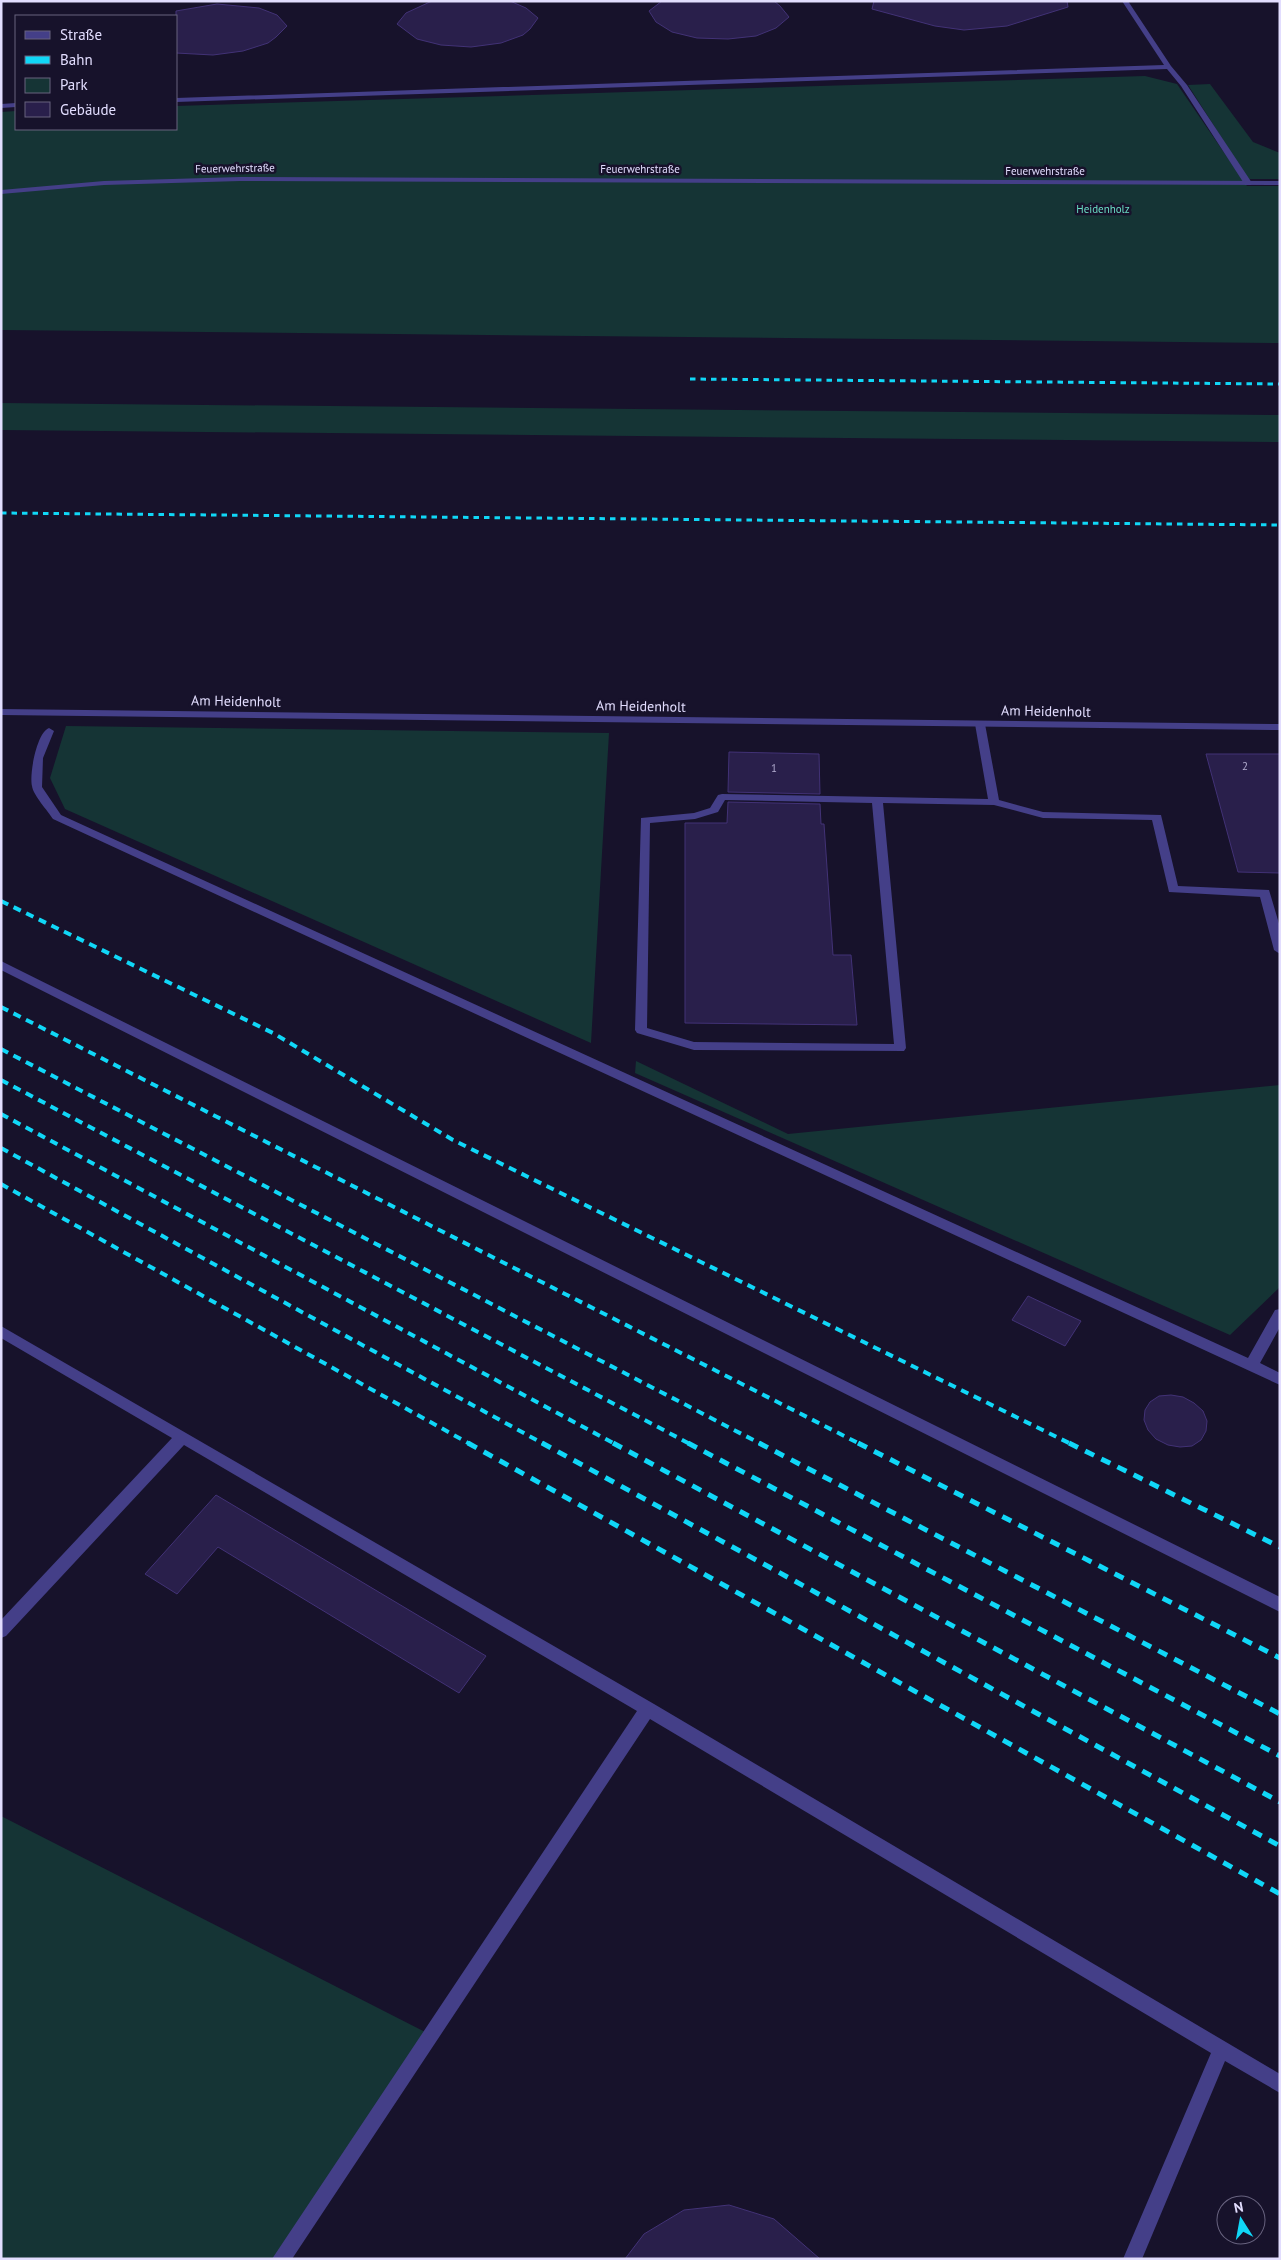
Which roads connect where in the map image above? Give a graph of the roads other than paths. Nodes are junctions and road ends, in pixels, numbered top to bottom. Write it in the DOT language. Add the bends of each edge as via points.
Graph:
graph roads {
  1 [pos="1125,1"];
  2 [pos="1169,67"];
  3 [pos="178,100"];
  4 [pos="15,105"];
  5 [pos="1,106"];
  6 [pos="1248,183"];
  7 [pos="1280,183"];
  8 [pos="1,192"];
  9 [pos="1,712"];
  10 [pos="980,724"];
  11 [pos="1280,727"];
  12 [pos="49,731"];
  13 [pos="877,800"];
  14 [pos="994,802"];
  15 [pos="1280,950"];
  16 [pos="1,965"];
  17 [pos="1280,1314"];
  18 [pos="1,1331"];
  19 [pos="1252,1366"];
  20 [pos="1280,1379"];
  21 [pos="182,1436"];
  22 [pos="1280,1605"];
  23 [pos="1,1631"];
  24 [pos="648,1709"];
  25 [pos="1221,2050"];
  26 [pos="1280,2084"];
  27 [pos="281,2259"];
  28 [pos="1132,2259"];
  1 -- 2 [label="street"];
  2 -- 3 [label="street"];
  2 -- 6 [label="street"];
  4 -- 5 [label="street"];
  6 -- 7 [label="street, Feuerwehrstraße"];
  6 -- 8 [label="street, Feuerwehrstraße" via="240,179 104,183"];
  9 -- 10 [label="street, Am Heidenholt"];
  10 -- 11 [label="street, Am Heidenholt"];
  10 -- 14 [label="street"];
  12 -- 19 [label="street" via="38,758 37,787 57,818"];
  13 -- 13 [label="street" via="900,1048 694,1046 641,1030 645,820 695,816 714,810 722,796"];
  13 -- 14 [label="street"];
  14 -- 15 [label="street" via="1042,815 1158,817 1173,888 1265,893"];
  16 -- 22 [label="street"];
  17 -- 19 [label="street"];
  18 -- 21 [label="street"];
  19 -- 20 [label="street"];
  21 -- 23 [label="street"];
  21 -- 24 [label="street"];
  24 -- 25 [label="street"];
  24 -- 27 [label="street"];
  25 -- 26 [label="street"];
  25 -- 28 [label="street"];
}
